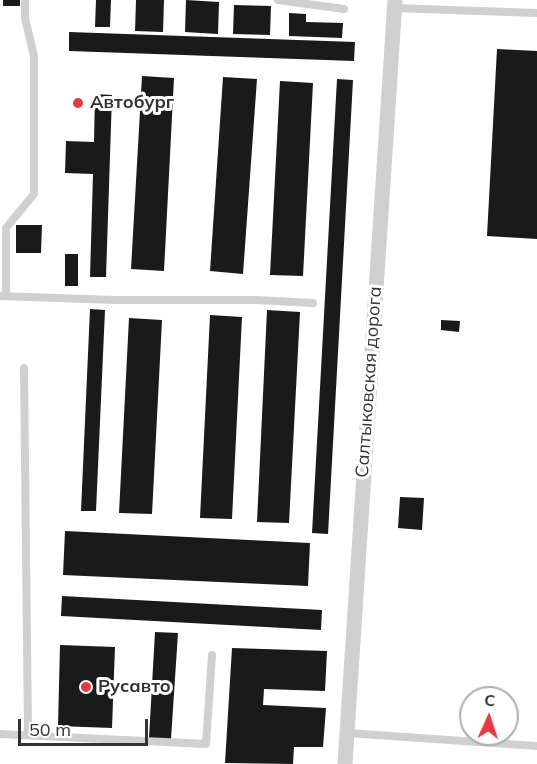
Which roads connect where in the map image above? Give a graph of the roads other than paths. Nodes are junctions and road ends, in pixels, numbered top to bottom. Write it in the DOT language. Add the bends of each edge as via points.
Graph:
graph roads {
  1 [pos="25,0"];
  2 [pos="278,0"];
  3 [pos="394,4"];
  4 [pos="344,9"];
  5 [pos="537,13"];
  6 [pos="3,296"];
  7 [pos="313,303"];
  8 [pos="24,368"];
  9 [pos="212,655"];
  10 [pos="0,734"];
  11 [pos="28,734"];
  12 [pos="346,734"];
  13 [pos="537,746"];
  14 [pos="345,764"];
  1 -- 6 [label="lane" via="34,56 34,194 6,228"];
  2 -- 4 [label="lane"];
  3 -- 5 [label="lane"];
  3 -- 12 [label="street, Салтыковская дорога"];
  6 -- 7 [label="lane"];
  8 -- 11 [label="lane"];
  9 -- 11 [label="lane" via="206,744"];
  10 -- 11 [label="lane"];
  12 -- 13 [label="lane"];
  12 -- 14 [label="street, Салтыковская дорога"];
}
